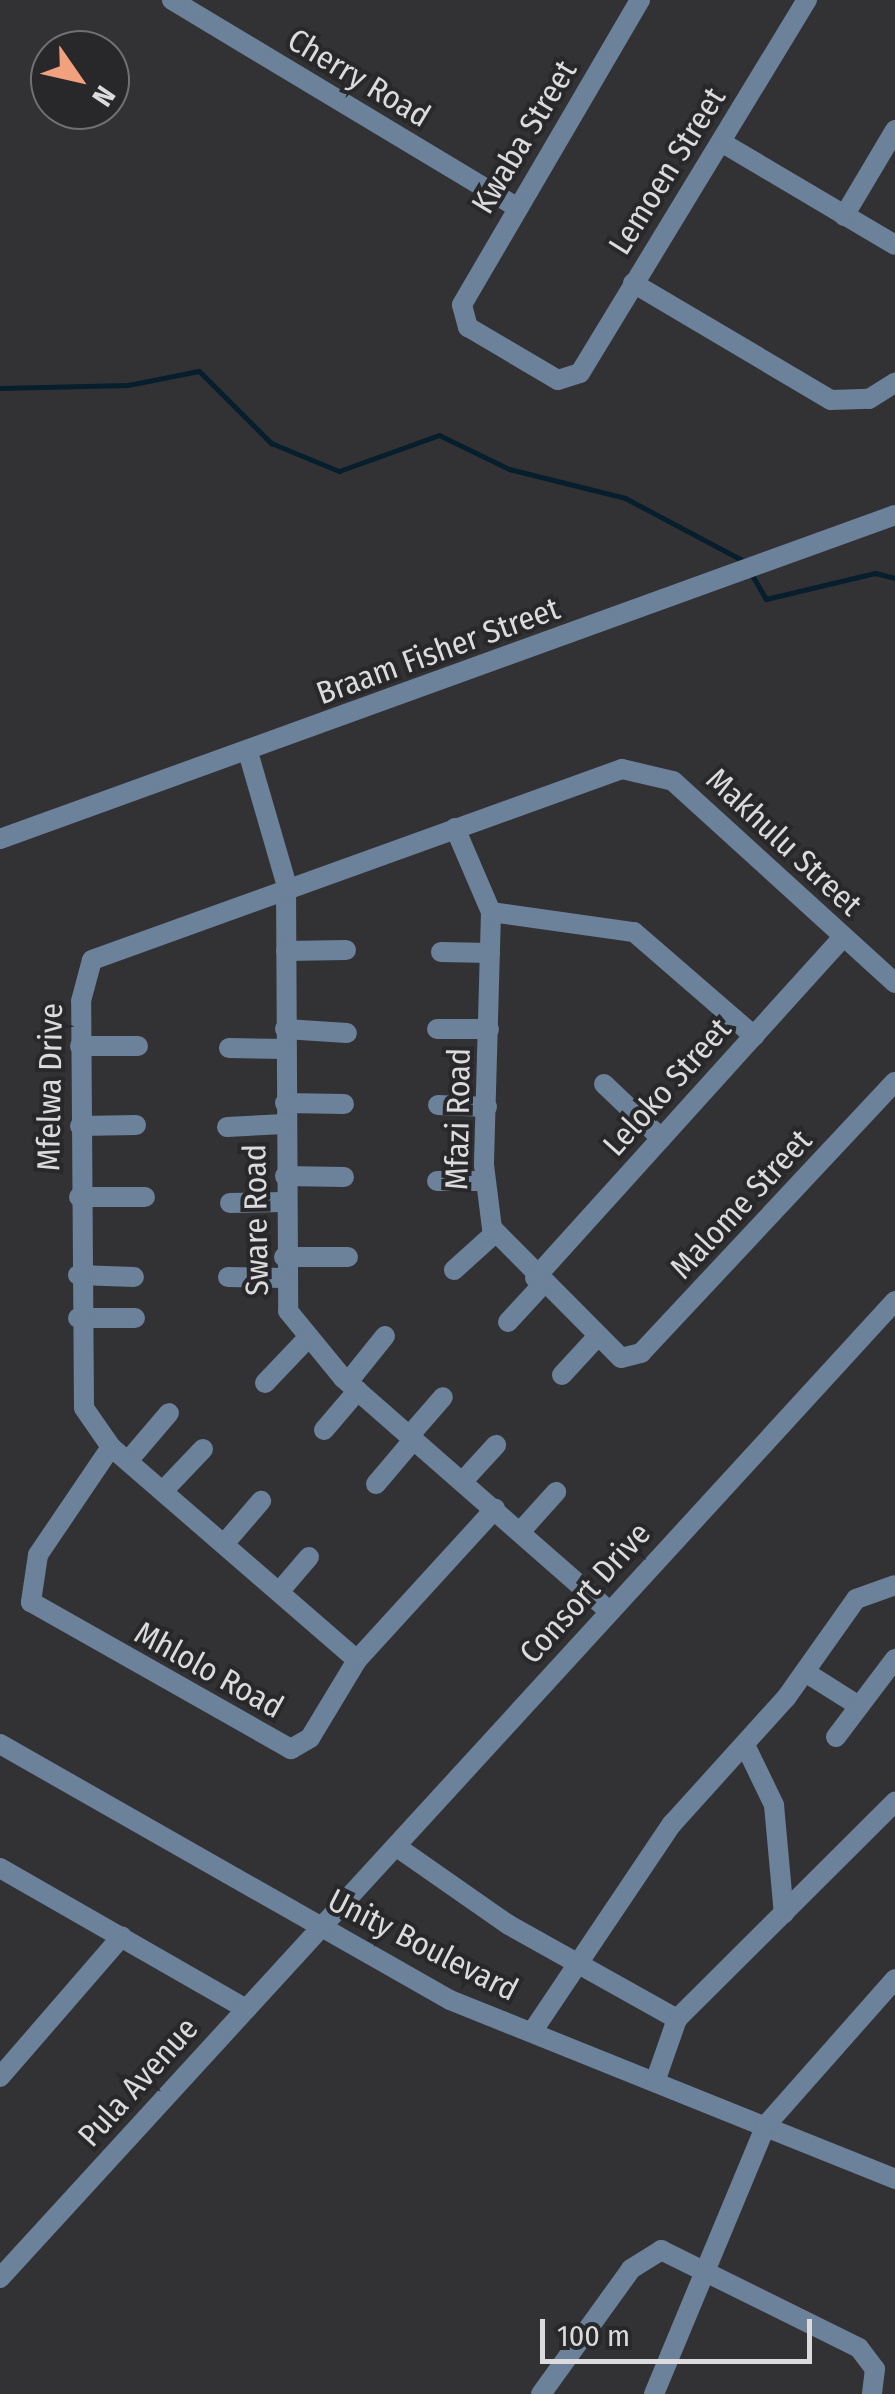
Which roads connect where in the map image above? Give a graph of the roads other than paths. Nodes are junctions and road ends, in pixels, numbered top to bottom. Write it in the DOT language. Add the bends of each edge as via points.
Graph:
graph roads {
  1 [pos="172,0"];
  2 [pos="807,0"];
  3 [pos="630,4"];
  4 [pos="895,130"];
  5 [pos="721,142"];
  6 [pos="516,206"];
  7 [pos="844,216"];
  8 [pos="895,245"];
  9 [pos="633,283"];
  10 [pos="580,374"];
  11 [pos="895,383"];
  12 [pos="895,515"];
  13 [pos="248,752"];
  14 [pos="622,768"];
  15 [pos="455,828"];
  16 [pos="0,839"];
  17 [pos="286,882"];
  18 [pos="491,912"];
  19 [pos="843,937"];
  20 [pos="286,950"];
  21 [pos="346,950"];
  22 [pos="441,952"];
  23 [pos="490,954"];
  24 [pos="895,982"];
  25 [pos="437,1029"];
  26 [pos="488,1029"];
  27 [pos="347,1033"];
  28 [pos="754,1036"];
  29 [pos="285,1039"];
  30 [pos="80,1046"];
  31 [pos="138,1046"];
  32 [pos="230,1048"];
  33 [pos="895,1082"];
  34 [pos="604,1084"];
  35 [pos="344,1104"];
  36 [pos="438,1105"];
  37 [pos="486,1107"];
  38 [pos="285,1114"];
  39 [pos="136,1125"];
  40 [pos="80,1126"];
  41 [pos="227,1127"];
  42 [pos="662,1138"];
  43 [pos="285,1176"];
  44 [pos="344,1177"];
  45 [pos="437,1181"];
  46 [pos="485,1182"];
  47 [pos="79,1197"];
  48 [pos="146,1197"];
  49 [pos="230,1202"];
  50 [pos="284,1202"];
  51 [pos="495,1233"];
  52 [pos="348,1257"];
  53 [pos="284,1267"];
  54 [pos="454,1270"];
  55 [pos="78,1275"];
  56 [pos="134,1277"];
  57 [pos="228,1277"];
  58 [pos="538,1282"];
  59 [pos="895,1300"];
  60 [pos="78,1318"];
  61 [pos="134,1318"];
  62 [pos="508,1322"];
  63 [pos="385,1336"];
  64 [pos="597,1337"];
  65 [pos="305,1341"];
  66 [pos="627,1360"];
  67 [pos="562,1376"];
  68 [pos="265,1383"];
  69 [pos="353,1386"];
  70 [pos="443,1397"];
  71 [pos="169,1413"];
  72 [pos="324,1430"];
  73 [pos="412,1437"];
  74 [pos="496,1445"];
  75 [pos="110,1446"];
  76 [pos="202,1448"];
  77 [pos="128,1461"];
  78 [pos="463,1481"];
  79 [pos="376,1484"];
  80 [pos="164,1491"];
  81 [pos="556,1492"];
  82 [pos="261,1501"];
  83 [pos="496,1510"];
  84 [pos="520,1532"];
  85 [pos="224,1544"];
  86 [pos="310,1557"];
  87 [pos="895,1585"];
  88 [pos="279,1592"];
  89 [pos="608,1610"];
  90 [pos="895,1659"];
  91 [pos="357,1660"];
  92 [pos="805,1672"];
  93 [pos="859,1706"];
  94 [pos="836,1737"];
  95 [pos="0,1744"];
  96 [pos="746,1747"];
  97 [pos="895,1802"];
  98 [pos="397,1847"];
  99 [pos="0,1868"];
  100 [pos="784,1914"];
  101 [pos="323,1930"];
  102 [pos="122,1936"];
  103 [pos="573,1962"];
  104 [pos="895,1980"];
  105 [pos="246,2009"];
  106 [pos="677,2019"];
  107 [pos="532,2032"];
  108 [pos="0,2077"];
  109 [pos="656,2079"];
  110 [pos="766,2125"];
  111 [pos="895,2179"];
  112 [pos="703,2269"];
  113 [pos="0,2278"];
  114 [pos="540,2394"];
  115 [pos="654,2394"];
  116 [pos="872,2394"];
  1 -- 6 [label="street, Cherry Road"];
  2 -- 5 [label="street, Lemoen Street"];
  3 -- 6 [label="street, Kwaba Street"];
  4 -- 7 [label="street"];
  5 -- 7 [label="street"];
  5 -- 9 [label="street, Lemoen Street"];
  6 -- 10 [label="street, Kwaba Street" via="462,305 468,327 558,380"];
  7 -- 8 [label="street"];
  9 -- 10 [label="street, Lemoen Street"];
  9 -- 11 [label="street" via="831,400 869,399"];
  12 -- 13 [label="street, Braam Fisher Street"];
  13 -- 16 [label="street, Braam Fisher Street"];
  13 -- 17 [label="street, Sware Road"];
  14 -- 15 [label="street, Mfelwa Drive"];
  14 -- 19 [label="street, Makhulu Street" via="673,781"];
  15 -- 17 [label="street, Mfelwa Drive"];
  15 -- 18 [label="street, Mfazi Road"];
  17 -- 20 [label="street, Sware Road"];
  17 -- 30 [label="street, Mfelwa Drive" via="101,952 82,983"];
  18 -- 23 [label="street, Mfazi Road"];
  18 -- 28 [label="street" via="634,932"];
  19 -- 24 [label="street, Makhulu Street"];
  19 -- 28 [label="street, Leloko Street"];
  20 -- 21 [label="street"];
  20 -- 29 [label="street, Sware Road"];
  22 -- 23 [label="street"];
  23 -- 26 [label="street, Mfazi Road"];
  25 -- 26 [label="street"];
  26 -- 37 [label="street, Mfazi Road"];
  27 -- 29 [label="street"];
  28 -- 42 [label="street, Leloko Street"];
  29 -- 32 [label="street"];
  29 -- 38 [label="street, Sware Road"];
  30 -- 31 [label="street"];
  30 -- 40 [label="street, Mfelwa Drive"];
  33 -- 66 [label="street, Malome Street"];
  34 -- 42 [label="street"];
  35 -- 38 [label="street"];
  36 -- 37 [label="street"];
  37 -- 46 [label="street, Mfazi Road"];
  38 -- 41 [label="street"];
  38 -- 43 [label="street, Sware Road"];
  39 -- 40 [label="street"];
  40 -- 47 [label="street, Mfelwa Drive"];
  42 -- 58 [label="street, Leloko Street"];
  43 -- 44 [label="street"];
  43 -- 50 [label="street, Sware Road"];
  45 -- 46 [label="street"];
  46 -- 51 [label="street, Mfazi Road"];
  47 -- 48 [label="street"];
  47 -- 55 [label="street, Mfelwa Drive"];
  49 -- 50 [label="street"];
  50 -- 53 [label="street, Sware Road"];
  51 -- 54 [label="street"];
  51 -- 58 [label="street, Mfazi Road"];
  52 -- 53 [label="street"];
  53 -- 57 [label="street"];
  53 -- 65 [label="street, Sware Road" via="288,1311"];
  55 -- 56 [label="street"];
  55 -- 60 [label="street, Mfelwa Drive"];
  58 -- 62 [label="street, Leloko Street"];
  58 -- 64 [label="street, Mfazi Road"];
  59 -- 89 [label="street, Consort Drive"];
  60 -- 61 [label="street"];
  60 -- 75 [label="street, Mfelwa Drive" via="84,1408"];
  63 -- 69 [label="street"];
  64 -- 66 [label="street, Mfazi Road"];
  64 -- 67 [label="street"];
  65 -- 68 [label="street"];
  65 -- 69 [label="street, Sware Road"];
  69 -- 72 [label="street"];
  69 -- 73 [label="street, Sware Road"];
  70 -- 73 [label="street"];
  71 -- 77 [label="street"];
  73 -- 78 [label="street, Sware Road"];
  73 -- 79 [label="street"];
  74 -- 78 [label="street"];
  75 -- 77 [label="street, Mfelwa Drive"];
  75 -- 91 [label="street, Mhlolo Road" via="38,1555 26,1588 35,1606 292,1750 310,1738"];
  76 -- 80 [label="street"];
  77 -- 80 [label="street, Mfelwa Drive"];
  78 -- 83 [label="street, Sware Road"];
  80 -- 85 [label="street, Mfelwa Drive"];
  81 -- 84 [label="street"];
  82 -- 85 [label="street"];
  83 -- 84 [label="street, Sware Road"];
  83 -- 91 [label="street, Mhlolo Road"];
  84 -- 89 [label="street, Sware Road"];
  85 -- 88 [label="street, Mfelwa Drive"];
  86 -- 88 [label="street"];
  87 -- 92 [label="street" via="856,1599"];
  88 -- 91 [label="street, Mfelwa Drive"];
  89 -- 98 [label="street, Consort Drive"];
  90 -- 93 [label="street"];
  92 -- 93 [label="street"];
  92 -- 96 [label="street"];
  93 -- 94 [label="street"];
  95 -- 101 [label="street, Unity Boulevard"];
  96 -- 100 [label="street" via="774,1805"];
  96 -- 103 [label="street" via="672,1824"];
  97 -- 100 [label="street"];
  98 -- 101 [label="street, Consort Drive"];
  98 -- 103 [label="street"];
  99 -- 102 [label="street"];
  100 -- 106 [label="street"];
  101 -- 105 [label="street, Pula Avenue"];
  101 -- 107 [label="street, Unity Boulevard" via="450,2000"];
  102 -- 105 [label="street"];
  102 -- 108 [label="street"];
  103 -- 106 [label="street"];
  103 -- 107 [label="street"];
  104 -- 110 [label="street"];
  105 -- 113 [label="street, Pula Avenue"];
  106 -- 109 [label="street"];
  107 -- 109 [label="street, Unity Boulevard"];
  109 -- 110 [label="street, Unity Boulevard"];
  110 -- 111 [label="street, Unity Boulevard"];
  110 -- 112 [label="street"];
  112 -- 114 [label="street" via="661,2250 644,2256"];
  112 -- 115 [label="street"];
  112 -- 116 [label="street" via="859,2348 875,2368"];
}
